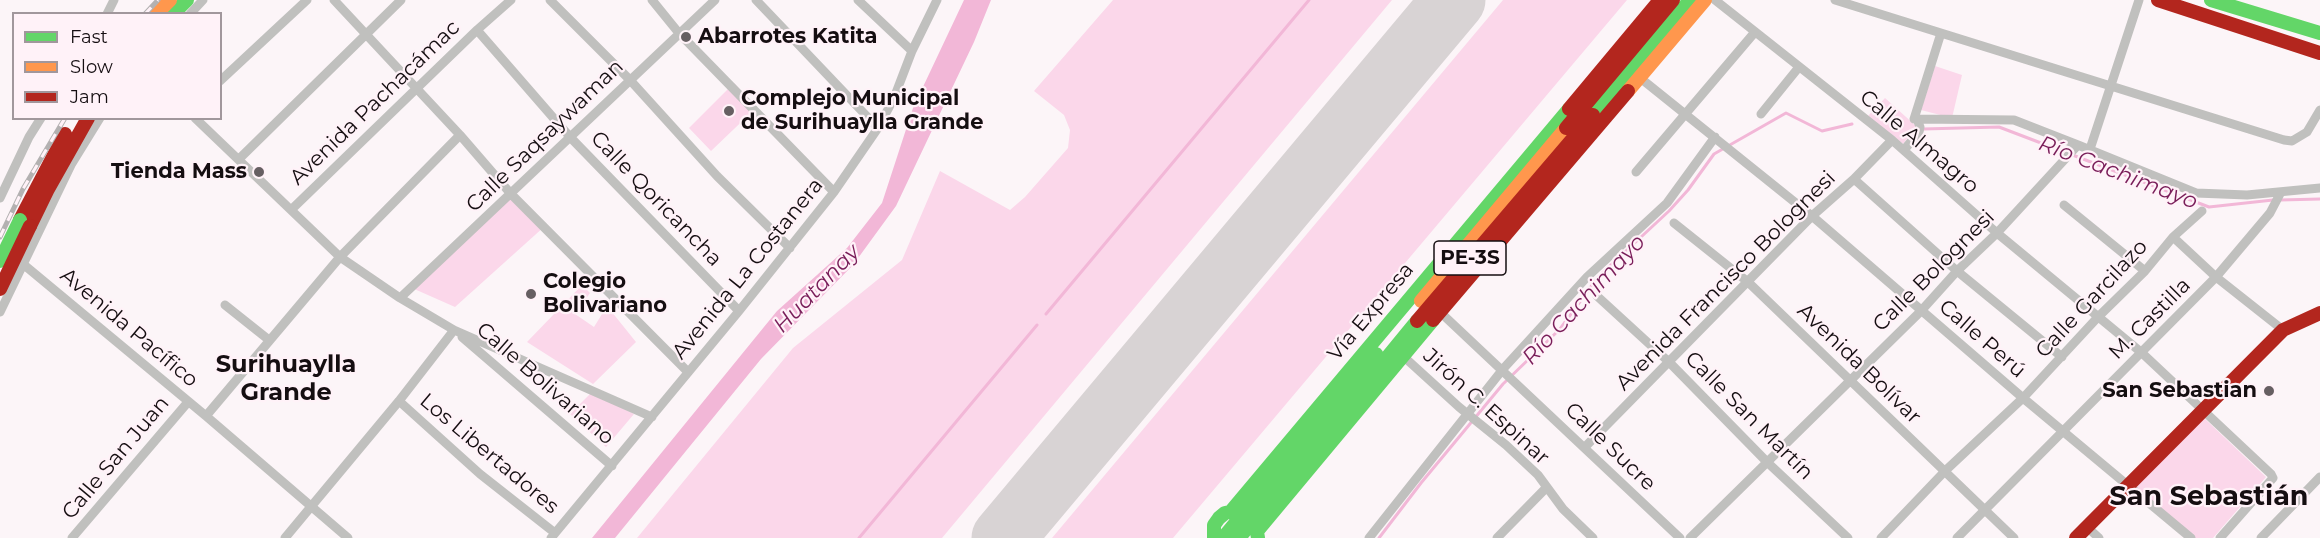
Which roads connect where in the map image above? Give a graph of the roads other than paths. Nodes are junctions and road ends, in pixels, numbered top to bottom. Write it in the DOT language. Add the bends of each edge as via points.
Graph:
graph roads {
  1 [pos="170,0"];
  2 [pos="187,0"];
  3 [pos="203,0"];
  4 [pos="307,0"];
  5 [pos="334,0"];
  6 [pos="401,0"];
  7 [pos="511,0"];
  8 [pos="550,0"];
  9 [pos="652,0"];
  10 [pos="715,0"];
  11 [pos="756,0"];
  12 [pos="858,0"];
  13 [pos="937,0"];
  14 [pos="1660,0"];
  15 [pos="1674,0"];
  16 [pos="1690,0"];
  17 [pos="1705,0"];
  18 [pos="1715,0"];
  19 [pos="1835,0"];
  20 [pos="2139,0"];
  21 [pos="2158,0"];
  22 [pos="2217,1"];
  23 [pos="158,12"];
  24 [pos="175,12"];
  25 [pos="192,12"];
  26 [pos="2216,18"];
  27 [pos="477,30"];
  28 [pos="1755,32"];
  29 [pos="678,33"];
  30 [pos="1941,33"];
  31 [pos="2320,33"];
  32 [pos="365,34"];
  33 [pos="912,51"];
  34 [pos="2320,53"];
  35 [pos="1799,67"];
  36 [pos="1639,77"];
  37 [pos="222,79"];
  38 [pos="630,80"];
  39 [pos="2110,86"];
  40 [pos="416,88"];
  41 [pos="2320,110"];
  42 [pos="1761,114"];
  43 [pos="1686,115"];
  44 [pos="40,120"];
  45 [pos="75,120"];
  46 [pos="87,120"];
  47 [pos="99,120"];
  48 [pos="197,120"];
  49 [pos="1919,126"];
  50 [pos="878,128"];
  51 [pos="460,135"];
  52 [pos="1567,136"];
  53 [pos="570,137"];
  54 [pos="1718,140"];
  55 [pos="1892,140"];
  56 [pos="2076,147"];
  57 [pos="2090,149"];
  58 [pos="1904,150"];
  59 [pos="1533,151"];
  60 [pos="238,159"];
  61 [pos="1636,172"];
  62 [pos="1556,174"];
  63 [pos="1854,179"];
  64 [pos="2320,188"];
  65 [pos="834,192"];
  66 [pos="511,194"];
  67 [pos="0,198"];
  68 [pos="2278,198"];
  69 [pos="2064,205"];
  70 [pos="292,209"];
  71 [pos="2202,211"];
  72 [pos="1812,216"];
  73 [pos="1474,222"];
  74 [pos="25,223"];
  75 [pos="1674,223"];
  76 [pos="1997,233"];
  77 [pos="2173,237"];
  78 [pos="1499,242"];
  79 [pos="790,248"];
  80 [pos="0,252"];
  81 [pos="340,257"];
  82 [pos="0,261"];
  83 [pos="1462,261"];
  84 [pos="22,264"];
  85 [pos="1957,271"];
  86 [pos="2145,271"];
  87 [pos="2216,277"];
  88 [pos="1748,282"];
  89 [pos="0,289"];
  90 [pos="1597,296"];
  91 [pos="400,298"];
  92 [pos="225,305"];
  93 [pos="739,311"];
  94 [pos="1921,311"];
  95 [pos="0,312"];
  96 [pos="1440,312"];
  97 [pos="2320,314"];
  98 [pos="2098,317"];
  99 [pos="454,330"];
  100 [pos="2283,330"];
  101 [pos="269,340"];
  102 [pos="2142,353"];
  103 [pos="1403,356"];
  104 [pos="2062,357"];
  105 [pos="1669,362"];
  106 [pos="688,372"];
  107 [pos="1509,375"];
  108 [pos="1850,381"];
  109 [pos="2023,398"];
  110 [pos="399,401"];
  111 [pos="188,402"];
  112 [pos="2205,409"];
  113 [pos="206,416"];
  114 [pos="652,417"];
  115 [pos="1472,418"];
  116 [pos="2063,431"];
  117 [pos="1585,447"];
  118 [pos="1767,462"];
  119 [pos="612,466"];
  120 [pos="1945,471"];
  121 [pos="2320,477"];
  122 [pos="2127,486"];
  123 [pos="1546,488"];
  124 [pos="311,507"];
  125 [pos="1985,511"];
  126 [pos="1250,522"];
  127 [pos="2087,527"];
  128 [pos="553,536"];
  129 [pos="1503,536"];
  130 [pos="1215,537"];
  131 [pos="72,538"];
  132 [pos="285,538"];
  133 [pos="348,538"];
  134 [pos="1239,538"];
  135 [pos="1369,538"];
  136 [pos="1593,538"];
  137 [pos="1680,538"];
  138 [pos="1690,538"];
  139 [pos="1848,538"];
  140 [pos="1881,538"];
  141 [pos="1957,538"];
  142 [pos="2013,538"];
  143 [pos="2076,538"];
  144 [pos="2099,538"];
  145 [pos="2191,538"];
  146 [pos="2220,538"];
  147 [pos="2260,538"];
  1 -- 23 [label="main road"];
  2 -- 24 [label="main road"];
  3 -- 25 [label="street"];
  4 -- 37 [label="street"];
  5 -- 32 [label="street"];
  6 -- 32 [label="street"];
  7 -- 27 [label="street, Avenida Pachacámac"];
  8 -- 38 [label="street"];
  9 -- 29 [label="street"];
  10 -- 29 [label="street, Calle Saqsaywaman"];
  11 -- 50 [label="street"];
  12 -- 33 [label="street"];
  13 -- 33 [label="street, Avenida La Costanera"];
  14 -- 59 [label="main road, Vía Expresa / PE-3S"];
  15 -- 52 [label="main road, Vía Expresa / PE-3S"];
  16 -- 52 [label="main road, Vía Expresa / PE-3S"];
  17 -- 36 [label="main road, Vía Expresa / PE-3S"];
  18 -- 28 [label="street, Calle Almagro"];
  19 -- 30 [label="street"];
  20 -- 39 [label="street"];
  21 -- 26 [label="main road"];
  22 -- 26 [label="street"];
  22 -- 31 [label="main road"];
  26 -- 34 [label="main road"];
  27 -- 40 [label="street, Avenida Pachacámac"];
  27 -- 53 [label="street, Calle Qoricancha"];
  28 -- 35 [label="street, Calle Almagro"];
  28 -- 43 [label="street"];
  29 -- 38 [label="street, Calle Saqsaywaman"];
  29 -- 65 [label="street"];
  30 -- 39 [label="street"];
  30 -- 49 [label="street" via="1914,119"];
  32 -- 40 [label="street"];
  32 -- 60 [label="street"];
  33 -- 50 [label="street, Avenida La Costanera"];
  35 -- 42 [label="street"];
  35 -- 55 [label="street, Calle Almagro"];
  36 -- 43 [label="street, Calle Perú"];
  36 -- 62 [label="main road, Vía Expresa / PE-3S"];
  38 -- 53 [label="street, Calle Saqsaywaman"];
  38 -- 79 [label="street" via="717,176"];
  39 -- 41 [label="street" via="2292,141 2307,132"];
  39 -- 57 [label="street"];
  40 -- 51 [label="street"];
  40 -- 70 [label="street, Avenida Pachacámac"];
  43 -- 54 [label="street, Calle Perú"];
  43 -- 61 [label="street"];
  44 -- 67 [label="street"];
  45 -- 74 [label="main road" via="37,185"];
  46 -- 74 [label="main road"];
  47 -- 84 [label="street" via="71,165"];
  48 -- 60 [label="street"];
  49 -- 56 [label="street" via="2014,120"];
  49 -- 58 [label="street"];
  50 -- 65 [label="street, Avenida La Costanera"];
  51 -- 66 [label="street"];
  51 -- 81 [label="street"];
  52 -- 59 [label="main road"];
  52 -- 62 [label="main road"];
  52 -- 83 [label="main road, Vía Expresa / PE-3S"];
  53 -- 66 [label="street, Calle Saqsaywaman"];
  53 -- 93 [label="street, Calle Qoricancha"];
  54 -- 72 [label="street, Calle Perú"];
  54 -- 107 [label="street" via="1666,203 1587,277"];
  55 -- 58 [label="street, Calle Almagro"];
  55 -- 63 [label="street, Avenida Francisco Bolognesi"];
  56 -- 57 [label="street"];
  56 -- 76 [label="street, Calle Bolognesi"];
  57 -- 68 [label="street" via="2196,193"];
  58 -- 76 [label="street, Calle Almagro"];
  59 -- 73 [label="main road, Vía Expresa / PE-3S"];
  60 -- 70 [label="street"];
  62 -- 78 [label="main road, Vía Expresa / PE-3S"];
  63 -- 72 [label="street, Avenida Francisco Bolognesi"];
  63 -- 85 [label="street"];
  64 -- 68 [label="street"];
  65 -- 79 [label="street, Avenida La Costanera"];
  66 -- 91 [label="street, Calle Saqsaywaman"];
  66 -- 106 [label="street"];
  68 -- 87 [label="street, M. Castilla"];
  69 -- 86 [label="street"];
  70 -- 81 [label="street"];
  71 -- 77 [label="street, Calle Garcilazo"];
  72 -- 88 [label="street, Avenida Francisco Bolognesi"];
  72 -- 94 [label="street, Calle Perú"];
  73 -- 83 [label="main road"];
  73 -- 126 [label="main road, Vía Expresa / PE-3S"];
  74 -- 82 [label="main road, bridge"];
  74 -- 89 [label="main road, bridge"];
  75 -- 88 [label="street, Avenida Bolívar"];
  76 -- 85 [label="street, Calle Bolognesi"];
  76 -- 98 [label="street, Calle Almagro"];
  77 -- 86 [label="street, Calle Garcilazo"];
  77 -- 87 [label="street"];
  78 -- 83 [label="main road"];
  78 -- 96 [label="main road, Vía Expresa / PE-3S"];
  79 -- 93 [label="street, Avenida La Costanera"];
  80 -- 84 [label="street, Avenida Pacífico"];
  81 -- 91 [label="street"];
  81 -- 101 [label="street"];
  83 -- 126 [label="main road, Vía Expresa / PE-3S"];
  84 -- 95 [label="street"];
  84 -- 111 [label="street, Avenida Pacífico"];
  85 -- 94 [label="street, Calle Bolognesi"];
  85 -- 104 [label="street"];
  86 -- 98 [label="street, Calle Garcilazo"];
  87 -- 100 [label="street"];
  87 -- 102 [label="street, M. Castilla"];
  88 -- 105 [label="street, Avenida Francisco Bolognesi"];
  88 -- 108 [label="street, Avenida Bolívar"];
  90 -- 105 [label="street, Calle San Martín"];
  91 -- 99 [label="street"];
  92 -- 101 [label="street"];
  93 -- 106 [label="street, Avenida La Costanera"];
  94 -- 108 [label="street, Calle Bolognesi"];
  94 -- 109 [label="street, Calle Perú"];
  96 -- 103 [label="main road, Vía Expresa / PE-3S"];
  96 -- 107 [label="street, Calle Sucre"];
  97 -- 100 [label="main road"];
  98 -- 102 [label="street, Calle Almagro"];
  98 -- 104 [label="street, Calle Garcilazo"];
  99 -- 110 [label="street"];
  99 -- 114 [label="street"];
  99 -- 119 [label="street, Calle Bolivariano"];
  100 -- 112 [label="main road"];
  101 -- 113 [label="street"];
  102 -- 112 [label="street, Calle Almagro"];
  102 -- 116 [label="street, M. Castilla"];
  103 -- 115 [label="street, Jirón C. Espinar"];
  103 -- 126 [label="main road, Vía Expresa / PE-3S"];
  104 -- 109 [label="street, Calle Garcilazo"];
  105 -- 117 [label="street, Avenida Francisco Bolognesi"];
  105 -- 118 [label="street, Calle San Martín"];
  106 -- 114 [label="street, Avenida La Costanera"];
  107 -- 115 [label="street"];
  107 -- 117 [label="street, Calle Sucre"];
  108 -- 118 [label="street, Calle Bolognesi"];
  108 -- 120 [label="street, Avenida Bolívar"];
  109 -- 116 [label="street, Calle Perú"];
  109 -- 120 [label="street, Calle Garcilazo"];
  110 -- 124 [label="street"];
  110 -- 128 [label="street, Los Libertadores"];
  111 -- 113 [label="street, Avenida Pacífico"];
  111 -- 131 [label="street, Calle San Juan"];
  112 -- 122 [label="main road"];
  112 -- 146 [label="street, Calle Almagro" via="2273,477"];
  113 -- 124 [label="street, Avenida Pacífico"];
  114 -- 119 [label="street, Avenida La Costanera"];
  115 -- 123 [label="street, Jirón C. Espinar" via="1538,475"];
  115 -- 135 [label="street"];
  116 -- 122 [label="street, Calle Perú"];
  116 -- 125 [label="street, M. Castilla"];
  117 -- 137 [label="street, Calle Sucre"];
  118 -- 138 [label="street, Calle Bolognesi"];
  118 -- 139 [label="street, Calle San Martín"];
  119 -- 128 [label="street, Avenida La Costanera"];
  120 -- 125 [label="street, Avenida Bolívar"];
  120 -- 140 [label="street, Calle Garcilazo"];
  121 -- 147 [label="street"];
  122 -- 127 [label="main road"];
  122 -- 145 [label="street, Calle Perú"];
  123 -- 129 [label="street"];
  123 -- 136 [label="street, Jirón C. Espinar"];
  124 -- 132 [label="street"];
  124 -- 133 [label="street, Avenida Pacífico"];
  125 -- 141 [label="street, M. Castilla"];
  125 -- 142 [label="street, Avenida Bolívar"];
  126 -- 130 [label="main road, Vía Expresa / PE-3S"];
  126 -- 134 [label="main road, Vía Expresa / PE-3S"];
  127 -- 143 [label="main road"];
  127 -- 144 [label="street"];
}
